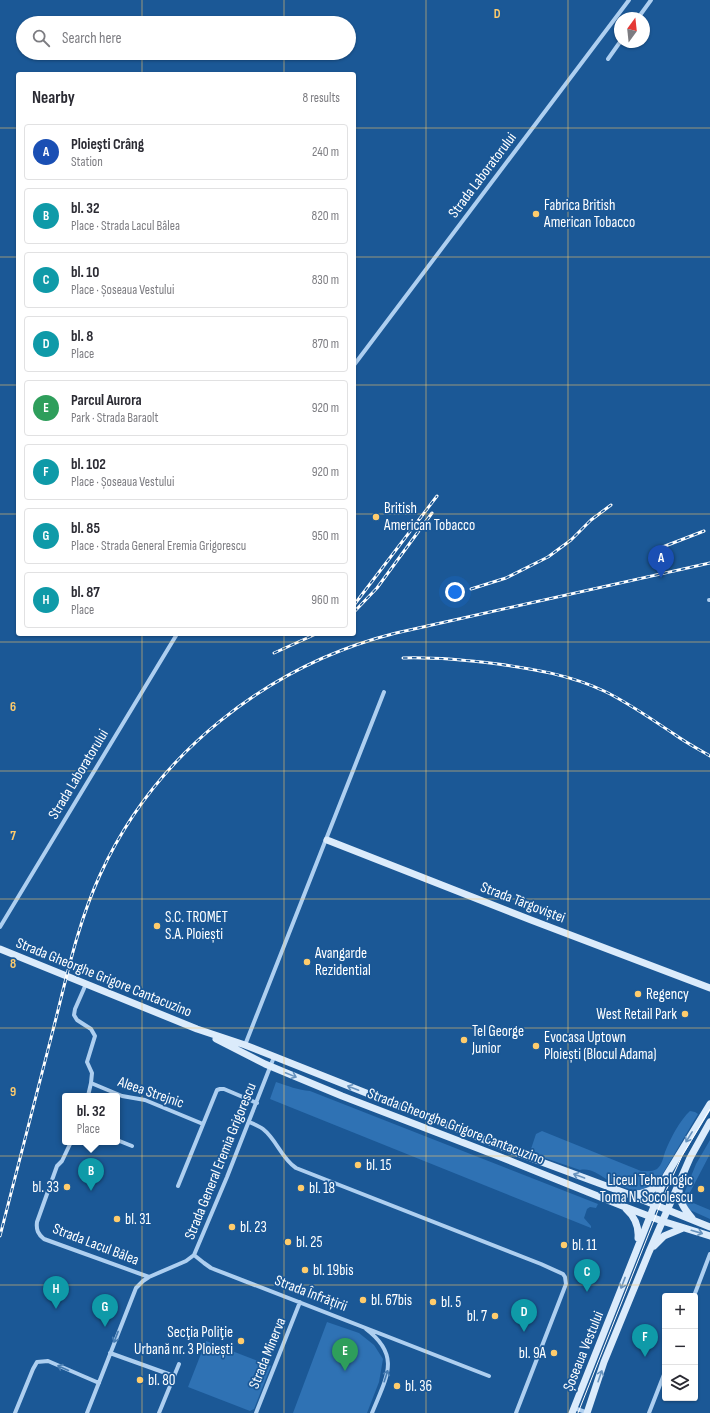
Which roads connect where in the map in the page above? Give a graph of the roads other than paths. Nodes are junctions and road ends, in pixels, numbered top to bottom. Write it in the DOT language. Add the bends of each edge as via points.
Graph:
graph roads {
  1 [pos="629,0"];
  2 [pos="651,0"];
  3 [pos="642,12"];
  4 [pos="616,48"];
  5 [pos="608,59"];
  6 [pos="356,362"];
  7 [pos="177,636"];
  8 [pos="384,692"];
  9 [pos="326,840"];
  10 [pos="0,927"];
  11 [pos="0,949"];
  12 [pos="86,983"];
  13 [pos="710,988"];
  14 [pos="198,1029"];
  15 [pos="245,1045"];
  16 [pos="242,1053"];
  17 [pos="274,1057"];
  18 [pos="271,1067"];
  19 [pos="91,1083"];
  20 [pos="89,1093"];
  21 [pos="115,1093"];
  22 [pos="120,1095"];
  23 [pos="257,1102"];
  24 [pos="710,1104"];
  25 [pos="249,1122"];
  26 [pos="710,1122"];
  27 [pos="202,1124"];
  28 [pos="120,1141"];
  29 [pos="70,1145"];
  30 [pos="132,1146"];
  31 [pos="666,1176"];
  32 [pos="680,1179"];
  33 [pos="178,1186"];
  34 [pos="628,1194"];
  35 [pos="654,1204"];
  36 [pos="624,1207"];
  37 [pos="667,1210"];
  38 [pos="649,1216"];
  39 [pos="694,1220"];
  40 [pos="662,1221"];
  41 [pos="710,1227"];
  42 [pos="683,1228"];
  43 [pos="710,1236"];
  44 [pos="637,1247"];
  45 [pos="649,1252"];
  46 [pos="710,1254"];
  47 [pos="194,1255"];
  48 [pos="149,1277"];
  49 [pos="695,1293"];
  50 [pos="300,1302"];
  51 [pos="363,1326"];
  52 [pos="110,1353"];
  53 [pos="179,1364"];
  54 [pos="174,1376"];
  55 [pos="489,1376"];
  56 [pos="662,1379"];
  57 [pos="99,1383"];
  58 [pos="573,1411"];
  59 [pos="15,1413"];
  60 [pos="87,1413"];
  61 [pos="159,1413"];
  62 [pos="256,1413"];
  63 [pos="372,1413"];
  64 [pos="516,1413"];
  65 [pos="587,1413"];
  66 [pos="648,1413"];
  1 -- 6 [label="street, Strada Laboratorului"];
  2 -- 3 [label="street"];
  4 -- 5 [label="street"];
  7 -- 10 [label="street, Strada Laboratorului"];
  8 -- 9 [label="street"];
  9 -- 13 [label="main road, Strada Târgoviștei"];
  9 -- 15 [label="street"];
  11 -- 12 [label="main road, Strada Gheorghe Grigore Cantacuzino"];
  12 -- 14 [label="main road, Strada Gheorghe Grigore Cantacuzino"];
  12 -- 19 [label="street" via="74,1015 76,1020 91,1029 95,1036 87,1062 91,1071"];
  14 -- 15 [label="main road, Strada Gheorghe Grigore Cantacuzino"];
  14 -- 16 [label="main road, Strada Gheorghe Grigore Cantacuzino"];
  15 -- 16 [label="main road"];
  15 -- 17 [label="main road, Strada Gheorghe Grigore Cantacuzino"];
  16 -- 18 [label="main road, Strada Gheorghe Grigore Cantacuzino"];
  17 -- 18 [label="street, Strada General Eremia Grigorescu"];
  34 -- 17 [label="main road, Strada Gheorghe Grigore Cantacuzino, one-way"];
  18 -- 23 [label="street, Strada General Eremia Grigorescu"];
  18 -- 36 [label="main road, Strada Gheorghe Grigore Cantacuzino, one-way"];
  19 -- 20 [label="street"];
  19 -- 21 [label="street, Aleea Strejnic"];
  22 -- 27 [label="street, Aleea Strejnic" via="145,1100"];
  23 -- 25 [label="street, Strada General Eremia Grigorescu"];
  23 -- 27 [label="street" via="220,1089 215,1092"];
  24 -- 31 [label="main road, Șoseaua Vestului, one-way"];
  25 -- 47 [label="street, Strada General Eremia Grigorescu"];
  25 -- 64 [label="street" via="268,1134 286,1160 296,1168 563,1274 566,1284"];
  26 -- 32 [label="main road, Șoseaua Vestului"];
  27 -- 33 [label="street"];
  28 -- 30 [label="street"];
  29 -- 48 [label="street, Strada Lacul Bâlea" via="57,1166 37,1222 36,1229 39,1234 44,1239"];
  31 -- 34 [label="main road" via="649,1192"];
  31 -- 35 [label="main road, Șoseaua Vestului"];
  32 -- 37 [label="main road, Șoseaua Vestului"];
  32 -- 39 [label="main road" via="682,1206"];
  34 -- 35 [label="main road, Strada Gheorghe Grigore Cantacuzino"];
  35 -- 37 [label="main road, Strada Gheorghe Grigore Cantacuzino"];
  35 -- 38 [label="main road, Șoseaua Vestului"];
  36 -- 38 [label="main road, Strada Gheorghe Grigore Cantacuzino"];
  36 -- 44 [label="main road" via="637,1225"];
  37 -- 39 [label="main road, Strada Gheorghe Grigore Cantacuzino"];
  37 -- 40 [label="main road, Șoseaua Vestului"];
  38 -- 40 [label="main road, Strada Gheorghe Grigore Cantacuzino"];
  38 -- 44 [label="main road, Șoseaua Vestului"];
  39 -- 41 [label="main road, Strada Gheorghe Grigore Cantacuzino"];
  40 -- 42 [label="main road, Strada Gheorghe Grigore Cantacuzino"];
  40 -- 45 [label="main road, Șoseaua Vestului"];
  42 -- 43 [label="main road, Strada Gheorghe Grigore Cantacuzino, one-way"];
  42 -- 45 [label="main road" via="664,1236"];
  44 -- 58 [label="main road, Șoseaua Vestului, one-way"];
  65 -- 45 [label="main road, Șoseaua Vestului, one-way" via="604,1362"];
  46 -- 49 [label="street"];
  47 -- 48 [label="street, Strada General Eremia Grigorescu" via="186,1262"];
  47 -- 50 [label="street, Strada Înfrățirii" via="211,1268"];
  48 -- 52 [label="street, Strada General Eremia Grigorescu, one-way" via="136,1288"];
  50 -- 51 [label="street, Strada Înfrățirii"];
  50 -- 62 [label="street, Strada Minerva"];
  51 -- 55 [label="street, Strada Înfrățirii"];
  63 -- 51 [label="street, one-way" via="388,1370 388,1356 381,1343"];
  52 -- 54 [label="street"];
  52 -- 57 [label="street, Strada General Eremia Grigorescu"];
  53 -- 54 [label="street"];
  54 -- 61 [label="street"];
  56 -- 66 [label="street"];
  57 -- 59 [label="street, one-way" via="48,1361 38,1362"];
  57 -- 60 [label="street, Strada General Eremia Grigorescu"];
  58 -- 65 [label="street"];
}
